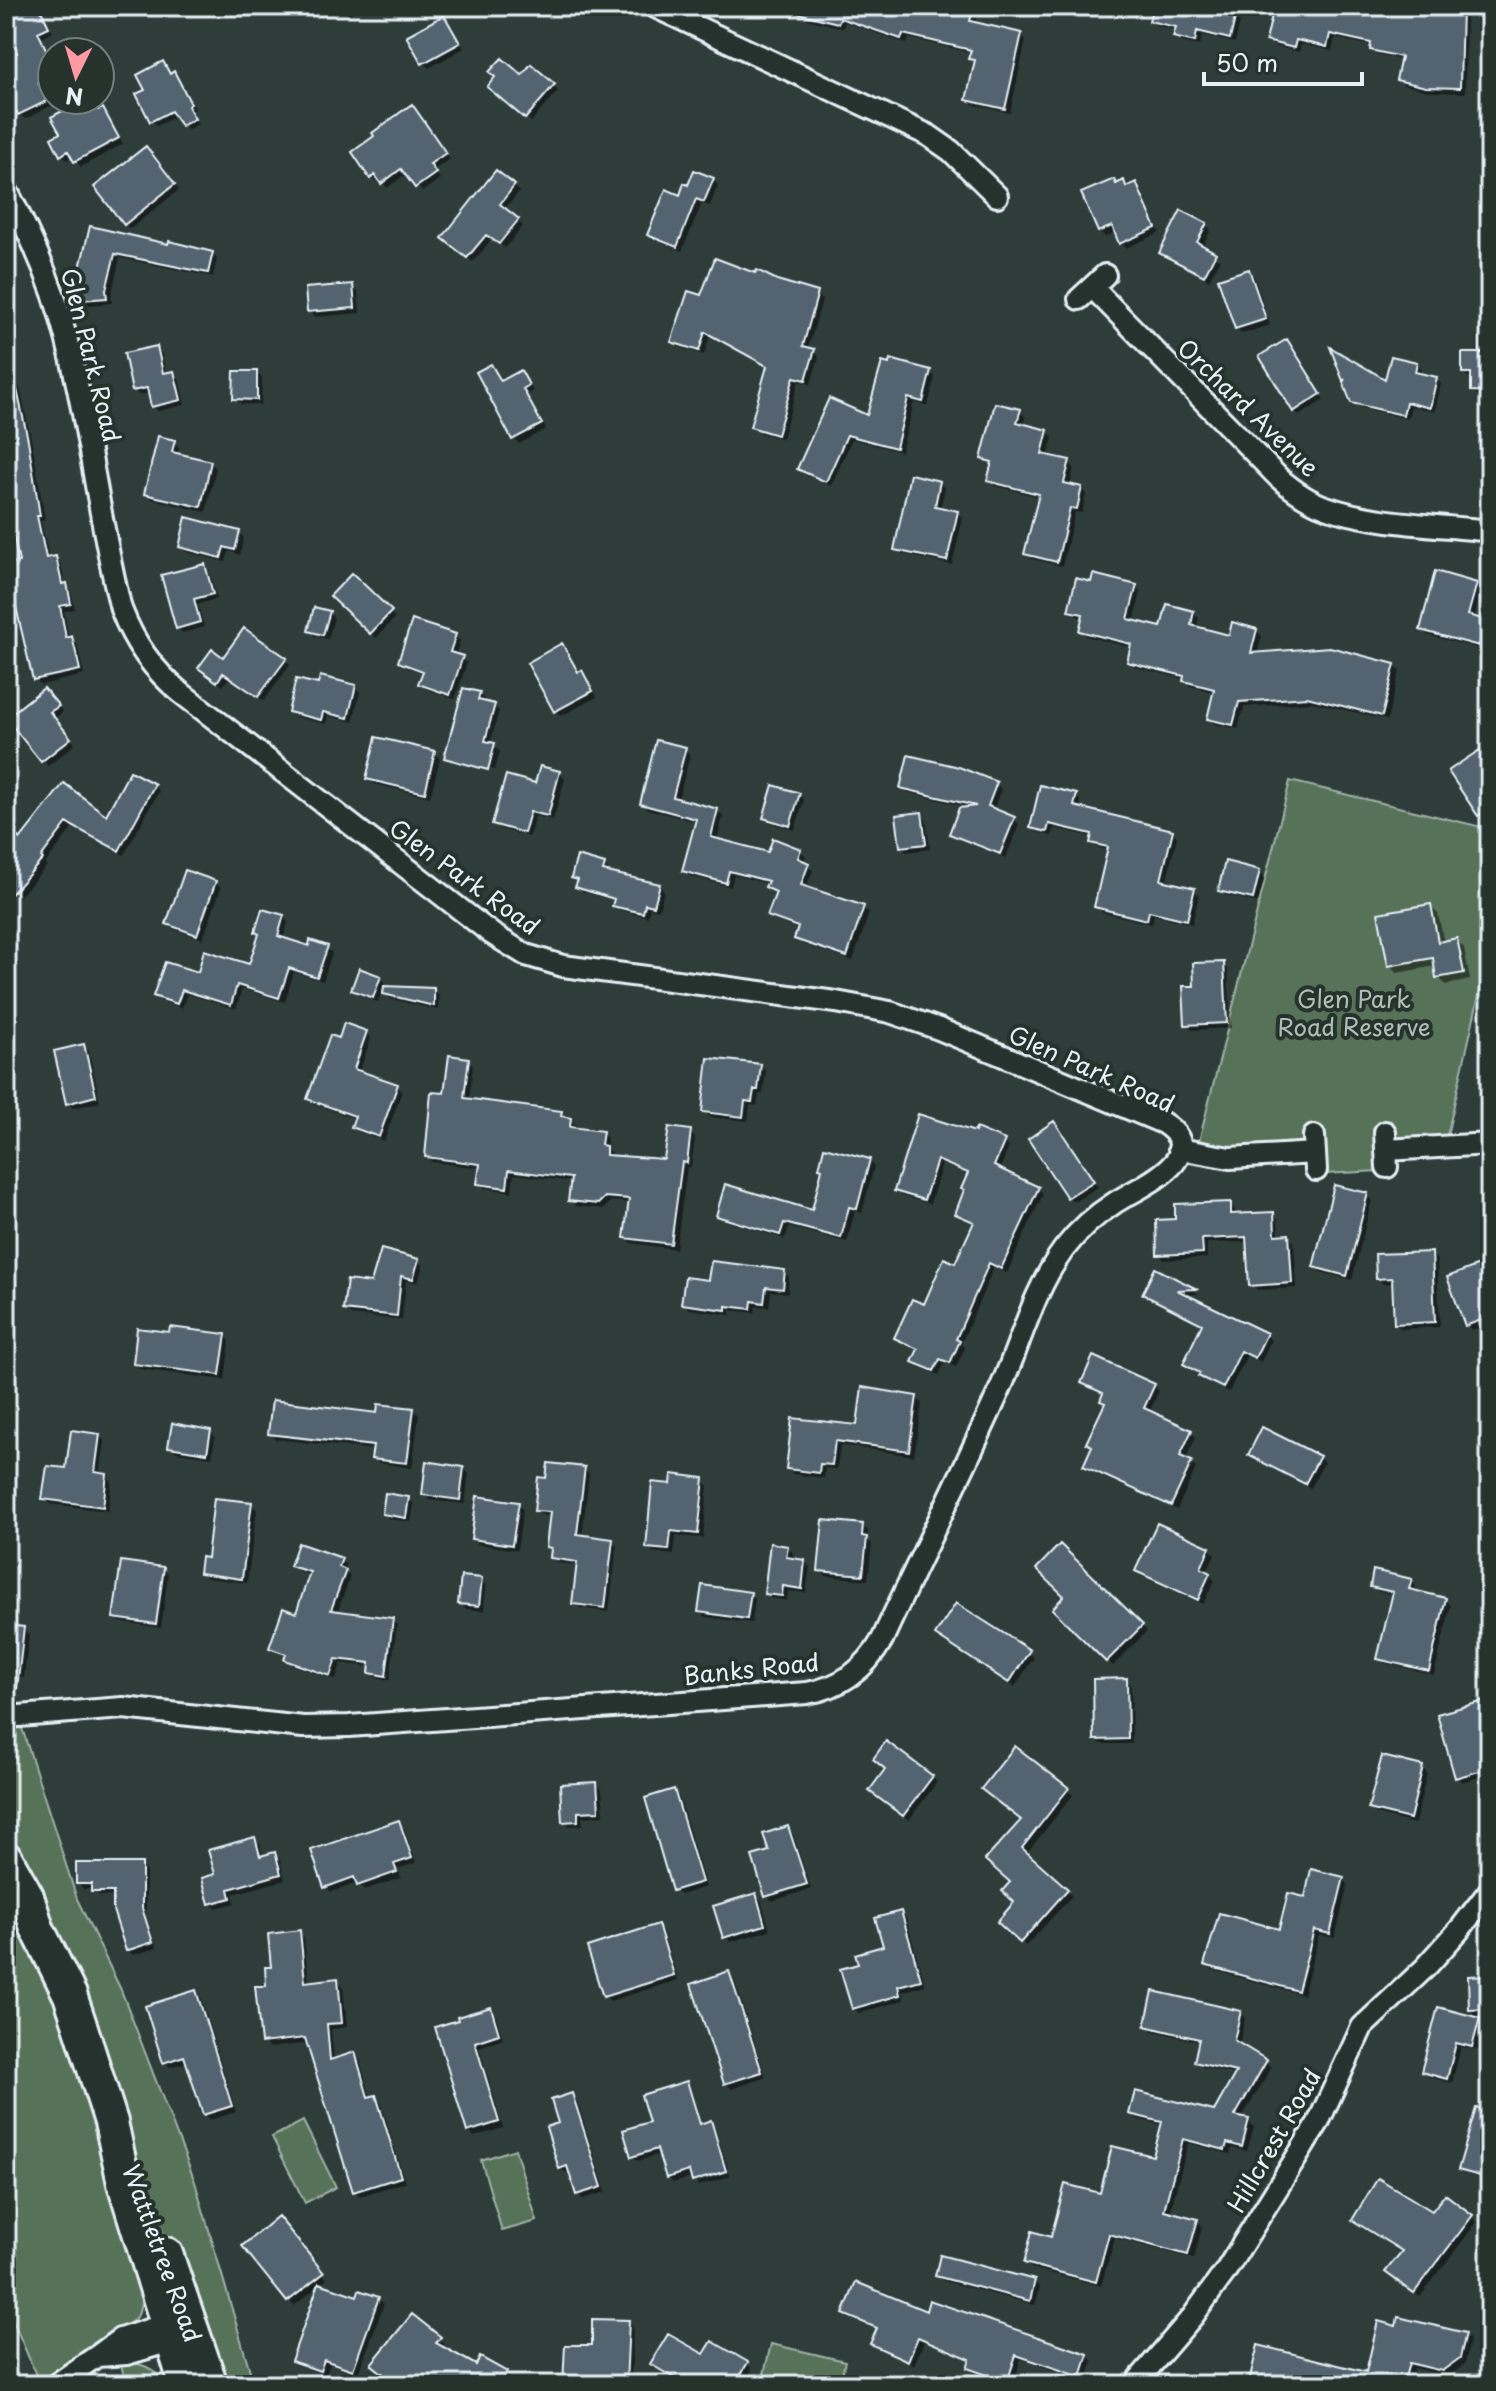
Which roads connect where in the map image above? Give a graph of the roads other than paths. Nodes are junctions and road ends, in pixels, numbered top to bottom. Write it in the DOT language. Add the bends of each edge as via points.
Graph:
graph roads {
  1 [pos="653,6"];
  2 [pos="6,189"];
  3 [pos="998,196"];
  4 [pos="1092,287"];
  5 [pos="1490,531"];
  6 [pos="1490,1144"];
  7 [pos="1179,1149"];
  8 [pos="1386,1150"];
  9 [pos="1315,1153"];
  10 [pos="11,1721"];
  11 [pos="6,1859"];
  12 [pos="1490,1890"];
  13 [pos="6,1895"];
  14 [pos="37,1928"];
  15 [pos="180,2329"];
  16 [pos="55,2385"];
  17 [pos="186,2385"];
  18 [pos="211,2385"];
  19 [pos="1134,2385"];
  1 -- 3 [label="street" via="928,135"];
  2 -- 7 [label="street, Glen Park Road" via="42,263 60,317 121,609 144,655 180,692 526,955 563,966 890,1012 1163,1123"];
  4 -- 5 [label="street, Orchard Avenue" via="1279,478 1307,499 1345,513"];
  6 -- 8 [label="street"];
  7 -- 9 [label="street, Glen Park Road" via="1230,1158"];
  7 -- 10 [label="street, Banks Road" via="1168,1171 1097,1215 1053,1265 882,1640 863,1667 832,1687 786,1695 349,1726 303,1727 123,1708"];
  11 -- 14 [label="main road, Wattletree Road"];
  12 -- 19 [label="street, Hillcrest Road" via="1435,1957 1362,2027 1318,2123 1225,2272"];
  13 -- 14 [label="main road, Wattletree Road"];
  14 -- 15 [label="main road, Wattletree Road" via="70,1995 111,2122 124,2183"];
  15 -- 16 [label="street" via="127,2354 97,2356"];
  15 -- 17 [label="main road, Wattletree Road"];
  15 -- 18 [label="main road, Wattletree Road"];
}
